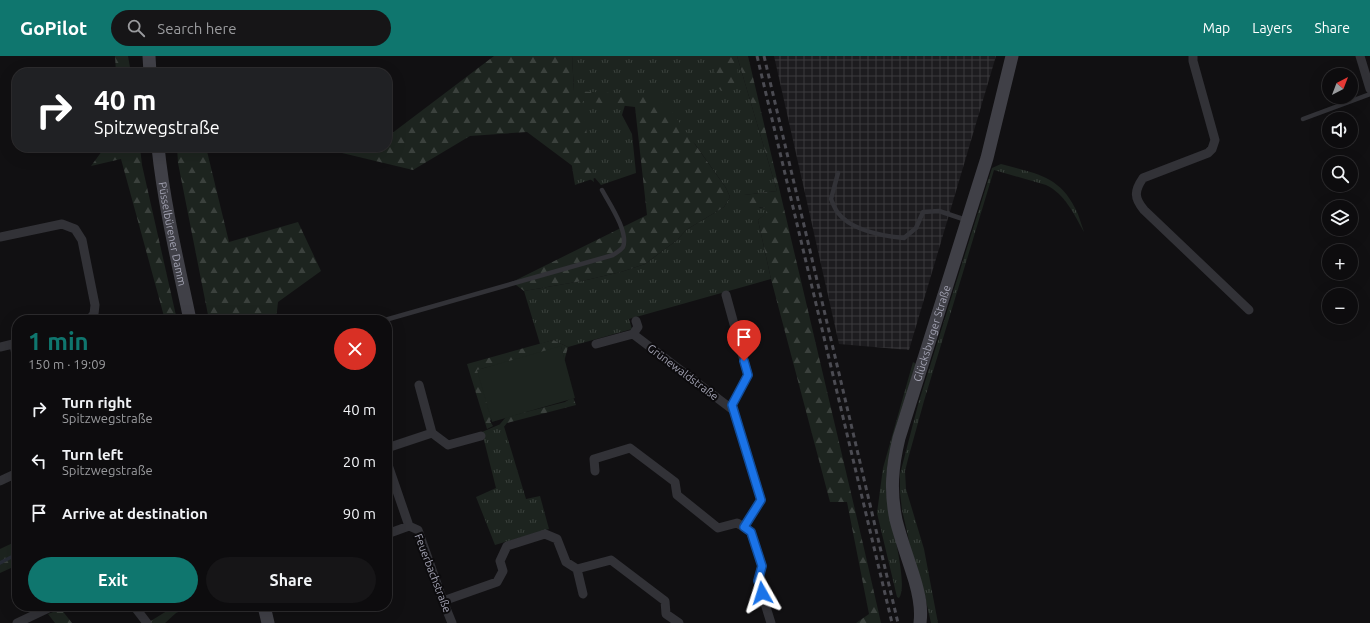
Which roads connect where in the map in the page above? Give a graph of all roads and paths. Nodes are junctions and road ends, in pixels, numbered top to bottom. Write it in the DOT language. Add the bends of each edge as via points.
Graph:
graph roads {
  1 [pos="149,56"];
  2 [pos="1012,56"];
  3 [pos="1193,56"];
  4 [pos="1360,56"];
  5 [pos="150,68"];
  6 [pos="1370,90"];
  7 [pos="1370,94"];
  8 [pos="1303,119"];
  9 [pos="159,152"];
  10 [pos="838,173"];
  11 [pos="602,190"];
  12 [pos="968,220"];
  13 [pos="0,237"];
  14 [pos="726,295"];
  15 [pos="1249,310"];
  16 [pos="93,315"];
  17 [pos="189,315"];
  18 [pos="392,318"];
  19 [pos="636,321"];
  20 [pos="633,334"];
  21 [pos="12,344"];
  22 [pos="596,344"];
  23 [pos="0,347"];
  24 [pos="419,386"];
  25 [pos="733,410"];
  26 [pos="432,433"];
  27 [pos="481,436"];
  28 [pos="392,446"];
  29 [pos="595,471"];
  30 [pos="12,475"];
  31 [pos="392,477"];
  32 [pos="0,481"];
  33 [pos="409,526"];
  34 [pos="744,527"];
  35 [pos="392,532"];
  36 [pos="577,569"];
  37 [pos="583,594"];
  38 [pos="443,601"];
  39 [pos="42,611"];
  40 [pos="138,611"];
  41 [pos="265,611"];
  42 [pos="922,620"];
  43 [pos="17,623"];
  44 [pos="147,623"];
  45 [pos="268,623"];
  46 [pos="452,623"];
  47 [pos="679,623"];
  48 [pos="771,623"];
  1 -- 5 [label="main road"];
  2 -- 12 [label="main road, Glücksburger Straße" via="987,158"];
  3 -- 15 [label="street" via="1215,140 1214,145 1208,152 1143,178 1136,190 1136,197 1144,210"];
  4 -- 6 [label="street"];
  7 -- 8 [label="lane"];
  9 -- 17 [label="main road, Püsselbürener Damm"];
  10 -- 12 [label="lane" via="831,199 838,213 849,224 883,236 904,238 916,228 923,212 939,211"];
  11 -- 18 [label="lane" via="623,231 622,248 613,255"];
  12 -- 42 [label="main road, Glücksburger Straße" via="894,459 892,479 896,520 919,595"];
  13 -- 16 [label="street" via="62,224 75,229 82,240 95,305"];
  14 -- 25 [label="street" via="748,375 732,405"];
  19 -- 20 [label="street" via="638,327"];
  20 -- 22 [label="street"];
  20 -- 25 [label="street, Grünewaldstraße"];
  21 -- 23 [label="street"];
  24 -- 26 [label="street"];
  25 -- 34 [label="street" via="761,500"];
  26 -- 27 [label="street" via="448,445"];
  26 -- 28 [label="street"];
  29 -- 34 [label="street" via="594,459 630,448 675,482 677,495 718,528 737,524"];
  30 -- 32 [label="street"];
  31 -- 33 [label="street, Feuerbachstraße"];
  33 -- 35 [label="street, Feuerbachstraße"];
  33 -- 38 [label="street, Feuerbachstraße" via="418,530"];
  34 -- 48 [label="street" via="751,532 762,566 758,581"];
  36 -- 37 [label="street"];
  36 -- 38 [label="street" via="566,562 557,539 545,534 508,546 500,561 503,571 497,582"];
  36 -- 47 [label="street" via="611,560 665,601 666,614"];
  38 -- 46 [label="street, Feuerbachstraße"];
  39 -- 43 [label="street"];
  40 -- 44 [label="street"];
  41 -- 45 [label="main road"];
}
